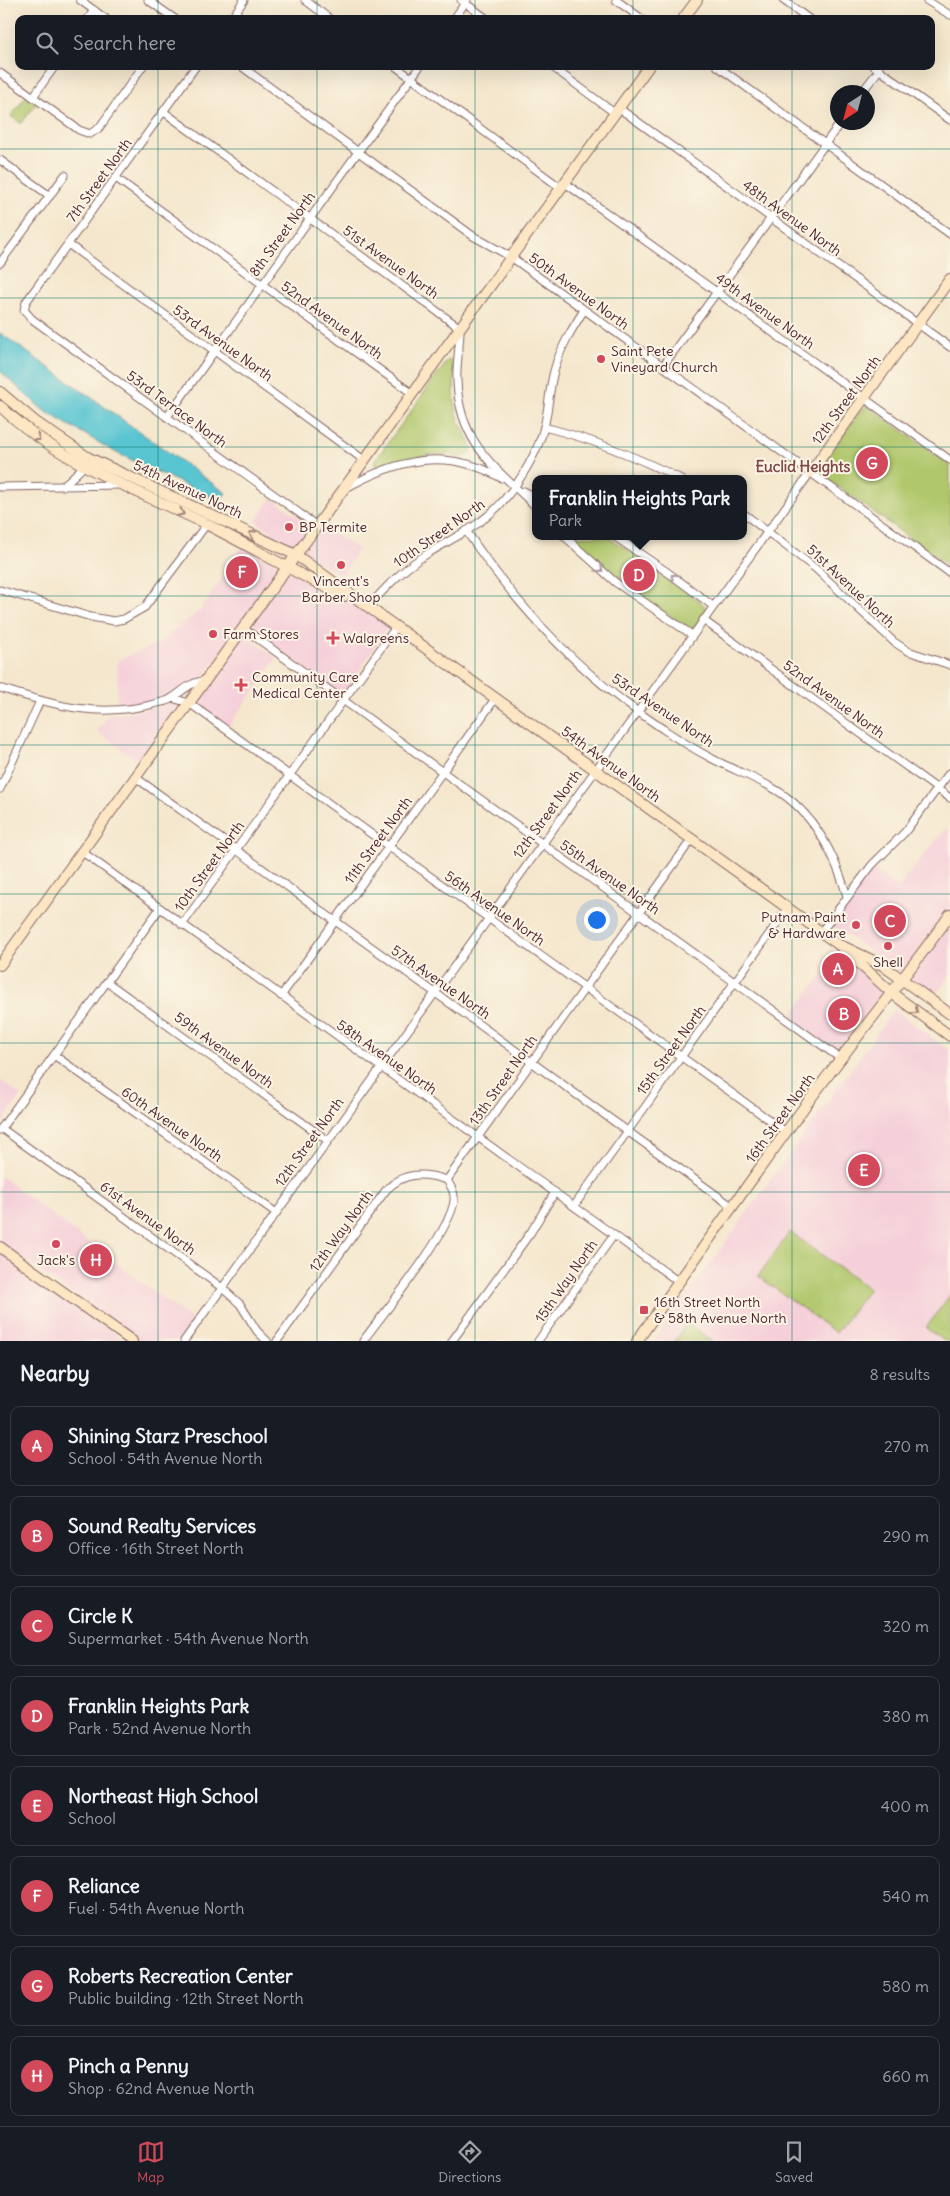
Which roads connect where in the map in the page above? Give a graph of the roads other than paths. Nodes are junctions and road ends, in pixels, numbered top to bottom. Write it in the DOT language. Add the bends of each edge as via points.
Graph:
graph roads {
  1 [pos="80,0"];
  2 [pos="148,0"];
  3 [pos="244,0"];
  4 [pos="305,0"];
  5 [pos="616,0"];
  6 [pos="697,0"];
  7 [pos="783,0"];
  8 [pos="926,0"];
  9 [pos="465,1"];
  10 [pos="94,10"];
  11 [pos="91,15"];
  12 [pos="101,15"];
  13 [pos="169,15"];
  14 [pos="233,15"];
  15 [pos="325,15"];
  16 [pos="456,15"];
  17 [pos="482,15"];
  18 [pos="637,15"];
  19 [pos="686,15"];
  20 [pos="804,15"];
  21 [pos="950,15"];
  22 [pos="51,70"];
  23 [pos="141,70"];
  24 [pos="193,70"];
  25 [pos="245,70"];
  26 [pos="400,70"];
  27 [pos="417,70"];
  28 [pos="557,70"];
  29 [pos="647,70"];
  30 [pos="723,70"];
  31 [pos="875,70"];
  32 [pos="879,70"];
  33 [pos="0,73"];
  34 [pos="411,78"];
  35 [pos="866,85"];
  36 [pos="33,97"];
  37 [pos="618,111"];
  38 [pos="164,112"];
  39 [pos="950,120"];
  40 [pos="835,130"];
  41 [pos="825,144"];
  42 [pos="357,152"];
  43 [pos="0,160"];
  44 [pos="65,175"];
  45 [pos="116,178"];
  46 [pos="563,185"];
  47 [pos="50,196"];
  48 [pos="309,218"];
  49 [pos="770,218"];
  50 [pos="950,234"];
  51 [pos="68,244"];
  52 [pos="511,258"];
  53 [pos="0,263"];
  54 [pos="950,279"];
  55 [pos="262,284"];
  56 [pos="717,292"];
  57 [pos="24,310"];
  58 [pos="584,310"];
  59 [pos="918,324"];
  60 [pos="460,328"];
  61 [pos="950,347"];
  62 [pos="214,352"];
  63 [pos="663,366"];
  64 [pos="0,392"];
  65 [pos="412,394"];
  66 [pos="864,398"];
  67 [pos="0,406"];
  68 [pos="167,417"];
  69 [pos="544,426"];
  70 [pos="364,460"];
  71 [pos="950,460"];
  72 [pos="85,461"];
  73 [pos="810,473"];
  74 [pos="672,475"];
  75 [pos="64,485"];
  76 [pos="122,485"];
  77 [pos="514,485"];
  78 [pos="0,487"];
  79 [pos="344,489"];
  80 [pos="532,495"];
  81 [pos="532,503"];
  82 [pos="747,516"];
  83 [pos="206,525"];
  84 [pos="317,526"];
  85 [pos="769,530"];
  86 [pos="467,532"];
  87 [pos="569,540"];
  88 [pos="620,540"];
  89 [pos="296,556"];
  90 [pos="288,566"];
  91 [pos="950,573"];
  92 [pos="0,590"];
  93 [pos="713,606"];
  94 [pos="368,607"];
  95 [pos="703,620"];
  96 [pos="243,628"];
  97 [pos="396,628"];
  98 [pos="692,635"];
  99 [pos="950,666"];
  100 [pos="205,681"];
  101 [pos="0,688"];
  102 [pos="172,698"];
  103 [pos="496,699"];
  104 [pos="40,701"];
  105 [pos="343,702"];
  106 [pos="189,704"];
  107 [pos="637,711"];
  108 [pos="596,770"];
  109 [pos="950,772"];
  110 [pos="442,773"];
  111 [pos="289,776"];
  112 [pos="136,777"];
  113 [pos="0,789"];
  114 [pos="939,790"];
  115 [pos="950,798"];
  116 [pos="692,839"];
  117 [pos="542,844"];
  118 [pos="388,848"];
  119 [pos="236,849"];
  120 [pos="82,852"];
  121 [pos="847,896"];
  122 [pos="160,908"];
  123 [pos="788,908"];
  124 [pos="640,913"];
  125 [pos="950,915"];
  126 [pos="488,918"];
  127 [pos="335,922"];
  128 [pos="182,924"];
  129 [pos="821,932"];
  130 [pos="839,945"];
  131 [pos="0,965"];
  132 [pos="903,980"];
  133 [pos="107,982"];
  134 [pos="735,983"];
  135 [pos="585,987"];
  136 [pos="434,993"];
  137 [pos="893,994"];
  138 [pos="281,996"];
  139 [pos="950,1014"];
  140 [pos="950,1036"];
  141 [pos="54,1055"];
  142 [pos="681,1057"];
  143 [pos="841,1059"];
  144 [pos="531,1061"];
  145 [pos="381,1068"];
  146 [pos="1,1129"];
  147 [pos="628,1131"];
  148 [pos="786,1132"];
  149 [pos="478,1137"];
  150 [pos="327,1140"];
  151 [pos="447,1180"];
  152 [pos="555,1192"];
  153 [pos="574,1206"];
  154 [pos="733,1207"];
  155 [pos="275,1212"];
  156 [pos="614,1235"];
  157 [pos="0,1247"];
  158 [pos="679,1282"];
  159 [pos="221,1287"];
  160 [pos="132,1341"];
  161 [pos="184,1341"];
  162 [pos="267,1341"];
  163 [pos="277,1341"];
  164 [pos="363,1341"];
  165 [pos="452,1341"];
  166 [pos="538,1341"];
  167 [pos="636,1341"];
  1 -- 10 [label="street"];
  2 -- 13 [label="street"];
  3 -- 14 [label="street"];
  4 -- 15 [label="street"];
  5 -- 18 [label="street"];
  6 -- 19 [label="main road"];
  7 -- 20 [label="street"];
  8 -- 21 [label="street"];
  9 -- 16 [label="street"];
  9 -- 17 [label="street"];
  10 -- 11 [label="street"];
  10 -- 12 [label="street"];
  22 -- 36 [label="street"];
  23 -- 36 [label="street" via="99,128 90,134 83,133"];
  24 -- 38 [label="street, 7th Street North"];
  25 -- 42 [label="street, 50th Avenue North"];
  26 -- 34 [label="street, 49th Avenue North"];
  27 -- 34 [label="street, 8th Street North"];
  28 -- 37 [label="street, 48th Avenue North"];
  29 -- 37 [label="main road"];
  30 -- 41 [label="street"];
  31 -- 35 [label="street"];
  32 -- 39 [label="street"];
  33 -- 36 [label="street"];
  34 -- 42 [label="street, 8th Street North"];
  34 -- 46 [label="street, 49th Avenue North"];
  37 -- 46 [label="main road"];
  37 -- 49 [label="street, 48th Avenue North"];
  38 -- 45 [label="street, 7th Street North"];
  38 -- 48 [label="street, 51st Avenue North"];
  40 -- 41 [label="street"];
  41 -- 49 [label="street"];
  41 -- 50 [label="street"];
  42 -- 48 [label="street, 8th Street North"];
  42 -- 52 [label="street, 50th Avenue North" via="473,236"];
  43 -- 47 [label="street"];
  44 -- 47 [label="street"];
  45 -- 51 [label="street, 7th Street North"];
  45 -- 55 [label="street, 52nd Avenue North"];
  46 -- 52 [label="main road"];
  46 -- 56 [label="street, 49th Avenue North"];
  47 -- 53 [label="street"];
  48 -- 55 [label="street, 8th Street North"];
  48 -- 60 [label="street, 51st Avenue North"];
  49 -- 56 [label="street"];
  49 -- 59 [label="street, 48th Avenue North"];
  51 -- 57 [label="street, 7th Street North" via="26,302"];
  51 -- 62 [label="street, 53rd Avenue North"];
  52 -- 58 [label="street, 50th Avenue North"];
  52 -- 60 [label="main road"];
  54 -- 59 [label="main road, 12th Street North"];
  55 -- 62 [label="street, 8th Street North"];
  55 -- 65 [label="street, 52nd Avenue North"];
  56 -- 63 [label="street"];
  56 -- 66 [label="street, 49th Avenue North"];
  57 -- 68 [label="street, 53rd Terrace North"];
  58 -- 63 [label="street, 50th Avenue North"];
  58 -- 69 [label="street, 10th Street North" via="561,351 554,371"];
  59 -- 61 [label="street, 48th Avenue North"];
  59 -- 66 [label="main road, 12th Street North"];
  60 -- 65 [label="main road"];
  60 -- 77 [label="street" via="457,381 464,421 479,451"];
  62 -- 68 [label="street, 8th Street North"];
  62 -- 70 [label="street, 53rd Avenue North"];
  63 -- 73 [label="street, 50th Avenue North"];
  64 -- 72 [label="main road, 54th Avenue North"];
  65 -- 70 [label="main road"];
  66 -- 71 [label="street, 49th Avenue North"];
  66 -- 73 [label="main road, 12th Street North"];
  67 -- 72 [label="main road, 54th Avenue North, one-way" via="33,435"];
  68 -- 84 [label="street, 53rd Terrace North"];
  69 -- 74 [label="street" via="616,449"];
  69 -- 77 [label="street, 10th Street North" via="526,467"];
  70 -- 79 [label="main road"];
  72 -- 75 [label="street"];
  72 -- 76 [label="main road, 54th Avenue North"];
  89 -- 72 [label="main road, 54th Avenue North, one-way"];
  73 -- 85 [label="street, 12th Street North"];
  73 -- 91 [label="street, 50th Avenue North"];
  75 -- 76 [label="street"];
  75 -- 78 [label="street"];
  76 -- 83 [label="main road, 54th Avenue North, one-way"];
  77 -- 79 [label="street" via="473,465 425,460 389,467"];
  77 -- 80 [label="street"];
  77 -- 81 [label="street"];
  77 -- 86 [label="street, 10th Street North" via="492,511"];
  79 -- 84 [label="main road"];
  82 -- 85 [label="street, 51st Avenue North"];
  83 -- 90 [label="main road, 54th Avenue North"];
  83 -- 92 [label="street" via="145,607 124,619 114,621 91,617"];
  84 -- 89 [label="main road"];
  85 -- 93 [label="street, 12th Street North"];
  85 -- 99 [label="street, 51st Avenue North" via="894,642 908,651"];
  86 -- 94 [label="street, 10th Street North" via="410,566"];
  86 -- 107 [label="street, 53rd Avenue North" via="498,577 545,631 594,677"];
  87 -- 98 [label="street, one-way" via="638,599"];
  93 -- 88 [label="street, one-way"];
  89 -- 90 [label="main road"];
  89 -- 94 [label="main road, 54th Avenue North"];
  90 -- 94 [label="main road, 54th Avenue North"];
  90 -- 96 [label="main road"];
  93 -- 95 [label="street, 12th Street North"];
  94 -- 97 [label="main road, 54th Avenue North"];
  95 -- 98 [label="street, 12th Street North"];
  95 -- 114 [label="street, 52nd Avenue North"];
  96 -- 100 [label="main road"];
  96 -- 105 [label="street, 55th Avenue North"];
  97 -- 103 [label="main road, 54th Avenue North"];
  97 -- 105 [label="street, 10th Street North"];
  98 -- 107 [label="street, 12th Street North"];
  100 -- 102 [label="street" via="196,681"];
  100 -- 106 [label="main road"];
  101 -- 104 [label="street"];
  102 -- 104 [label="street" via="138,708 94,712"];
  102 -- 106 [label="street, 56th Avenue North"];
  103 -- 108 [label="main road, 54th Avenue North"];
  103 -- 110 [label="street, 11th Street North"];
  104 -- 113 [label="street"];
  105 -- 110 [label="street, 55th Avenue North"];
  105 -- 111 [label="street, 10th Street North"];
  106 -- 111 [label="street, 56th Avenue North"];
  106 -- 112 [label="main road"];
  107 -- 108 [label="street, 12th Street North"];
  107 -- 121 [label="street, 53rd Avenue North" via="708,756 771,787 798,807 831,854"];
  108 -- 116 [label="main road, 54th Avenue North"];
  108 -- 117 [label="street, 12th Street North"];
  109 -- 114 [label="street"];
  110 -- 117 [label="street, 55th Avenue North"];
  110 -- 118 [label="street, 11th Street North"];
  111 -- 118 [label="street, 56th Avenue North"];
  111 -- 119 [label="street, 10th Street North"];
  112 -- 119 [label="street, 57th Avenue North"];
  112 -- 120 [label="main road"];
  114 -- 115 [label="street, 52nd Avenue North"];
  114 -- 121 [label="street"];
  116 -- 123 [label="main road, 54th Avenue North"];
  116 -- 124 [label="street, 13th Street North"];
  117 -- 124 [label="street, 55th Avenue North"];
  117 -- 126 [label="street, 12th Street North"];
  118 -- 126 [label="street, 56th Avenue North"];
  118 -- 127 [label="street, 11th Street North"];
  119 -- 127 [label="street, 57th Avenue North"];
  119 -- 128 [label="street, 10th Street North"];
  120 -- 122 [label="street, 58th Avenue North"];
  120 -- 131 [label="main road"];
  121 -- 129 [label="street"];
  122 -- 128 [label="street, 58th Avenue North"];
  122 -- 133 [label="street, 10th Street North"];
  123 -- 129 [label="main road, 54th Avenue North"];
  123 -- 134 [label="street, 15th Street North"];
  124 -- 134 [label="street, 55th Avenue North"];
  124 -- 135 [label="street, 13th Street North"];
  125 -- 132 [label="main road, 16th Street North"];
  126 -- 135 [label="street, 56th Avenue North"];
  126 -- 136 [label="street, 12th Street North"];
  127 -- 136 [label="street, 57th Avenue North"];
  127 -- 138 [label="street, 11th Street North"];
  128 -- 138 [label="street, 58th Avenue North"];
  129 -- 130 [label="main road, 54th Avenue North"];
  130 -- 132 [label="main road, 54th Avenue North" via="882,965"];
  130 -- 137 [label="main road, 54th Avenue North"];
  132 -- 137 [label="main road, 16th Street North"];
  132 -- 139 [label="main road, 54th Avenue North"];
  133 -- 141 [label="street, 10th Street North"];
  133 -- 150 [label="street, 59th Avenue North"];
  134 -- 142 [label="street, 15th Street North"];
  134 -- 143 [label="street, 55th Avenue North"];
  135 -- 142 [label="street, 56th Avenue North"];
  135 -- 144 [label="street, 13th Street North"];
  136 -- 144 [label="street, 57th Avenue North"];
  136 -- 145 [label="street, 12th Street North"];
  137 -- 140 [label="main road, 54th Avenue North, one-way"];
  137 -- 143 [label="main road, 16th Street North" via="874,1013"];
  138 -- 145 [label="street, 58th Avenue North"];
  141 -- 146 [label="street, 10th Street North"];
  141 -- 155 [label="street, 60th Avenue North"];
  142 -- 147 [label="street, 15th Street North"];
  142 -- 148 [label="street, 56th Avenue North"];
  143 -- 148 [label="main road, 16th Street North"];
  144 -- 147 [label="street, 57th Avenue North"];
  144 -- 149 [label="street, 13th Street North"];
  145 -- 149 [label="street, 58th Avenue North"];
  145 -- 150 [label="street, 12th Street North"];
  146 -- 159 [label="street, 61st Avenue North"];
  147 -- 153 [label="street, 15th Street North"];
  147 -- 154 [label="street, 57th Avenue North"];
  148 -- 154 [label="main road, 16th Street North"];
  149 -- 151 [label="street, 13th Street North"];
  149 -- 152 [label="street, 58th Avenue North"];
  150 -- 155 [label="street, 12th Street North"];
  151 -- 163 [label="street, 12th Way North" via="418,1174 395,1182 386,1190"];
  151 -- 164 [label="street" via="453,1189 454,1200 446,1226"];
  152 -- 153 [label="street, 58th Avenue North"];
  152 -- 165 [label="street" via="531,1232"];
  153 -- 156 [label="street, 58th Avenue North"];
  154 -- 158 [label="main road, 16th Street North"];
  155 -- 159 [label="street, 12th Street North"];
  156 -- 158 [label="street, 58th Avenue North"];
  156 -- 166 [label="street, 15th Way North"];
  157 -- 160 [label="main road"];
  158 -- 167 [label="main road, 16th Street North"];
  159 -- 161 [label="street, 12th Street North"];
  159 -- 162 [label="street, 61st Avenue North" via="240,1304"];
}
